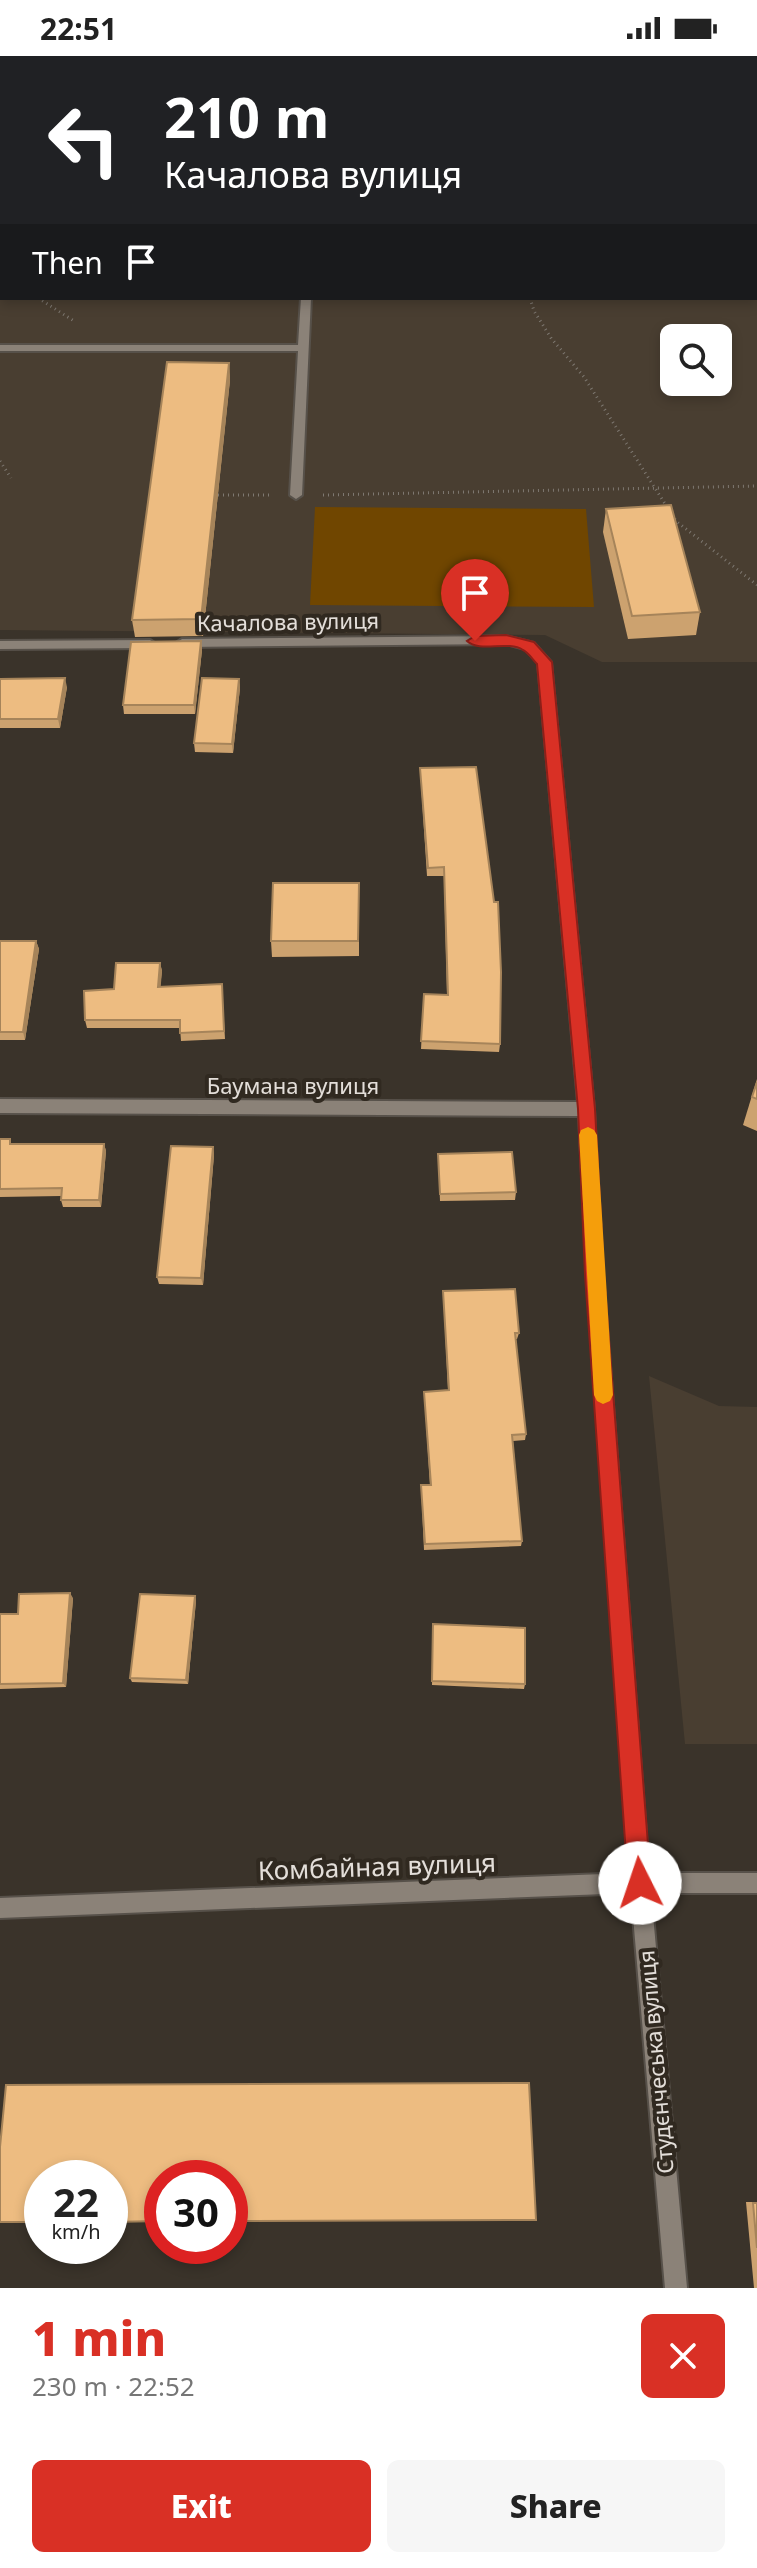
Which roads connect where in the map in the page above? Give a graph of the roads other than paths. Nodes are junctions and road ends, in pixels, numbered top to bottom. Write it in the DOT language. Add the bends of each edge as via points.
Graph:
graph roads {
  1 [pos="306,300"];
  2 [pos="0,348"];
  3 [pos="304,348"];
  4 [pos="296,495"];
  5 [pos="174,643"];
  6 [pos="158,644"];
  7 [pos="0,645"];
  8 [pos="529,646"];
  9 [pos="0,1106"];
  10 [pos="586,1109"];
  11 [pos="640,1883"];
  12 [pos="757,1883"];
  13 [pos="0,1908"];
  14 [pos="676,2288"];
  1 -- 3 [label="street"];
  2 -- 3 [label="street"];
  3 -- 4 [label="street"];
  5 -- 8 [label="street, Качалова вулиця" via="506,640"];
  6 -- 7 [label="street"];
  8 -- 10 [label="street, Студєнчеська вулиця" via="544,662"];
  9 -- 10 [label="street, Баумана вулиця"];
  10 -- 11 [label="street, Студєнчеська вулиця"];
  11 -- 12 [label="street, Комбайная вулиця"];
  11 -- 13 [label="street, Комбайная вулиця"];
  11 -- 14 [label="street, Студєнчеська вулиця"];
}
